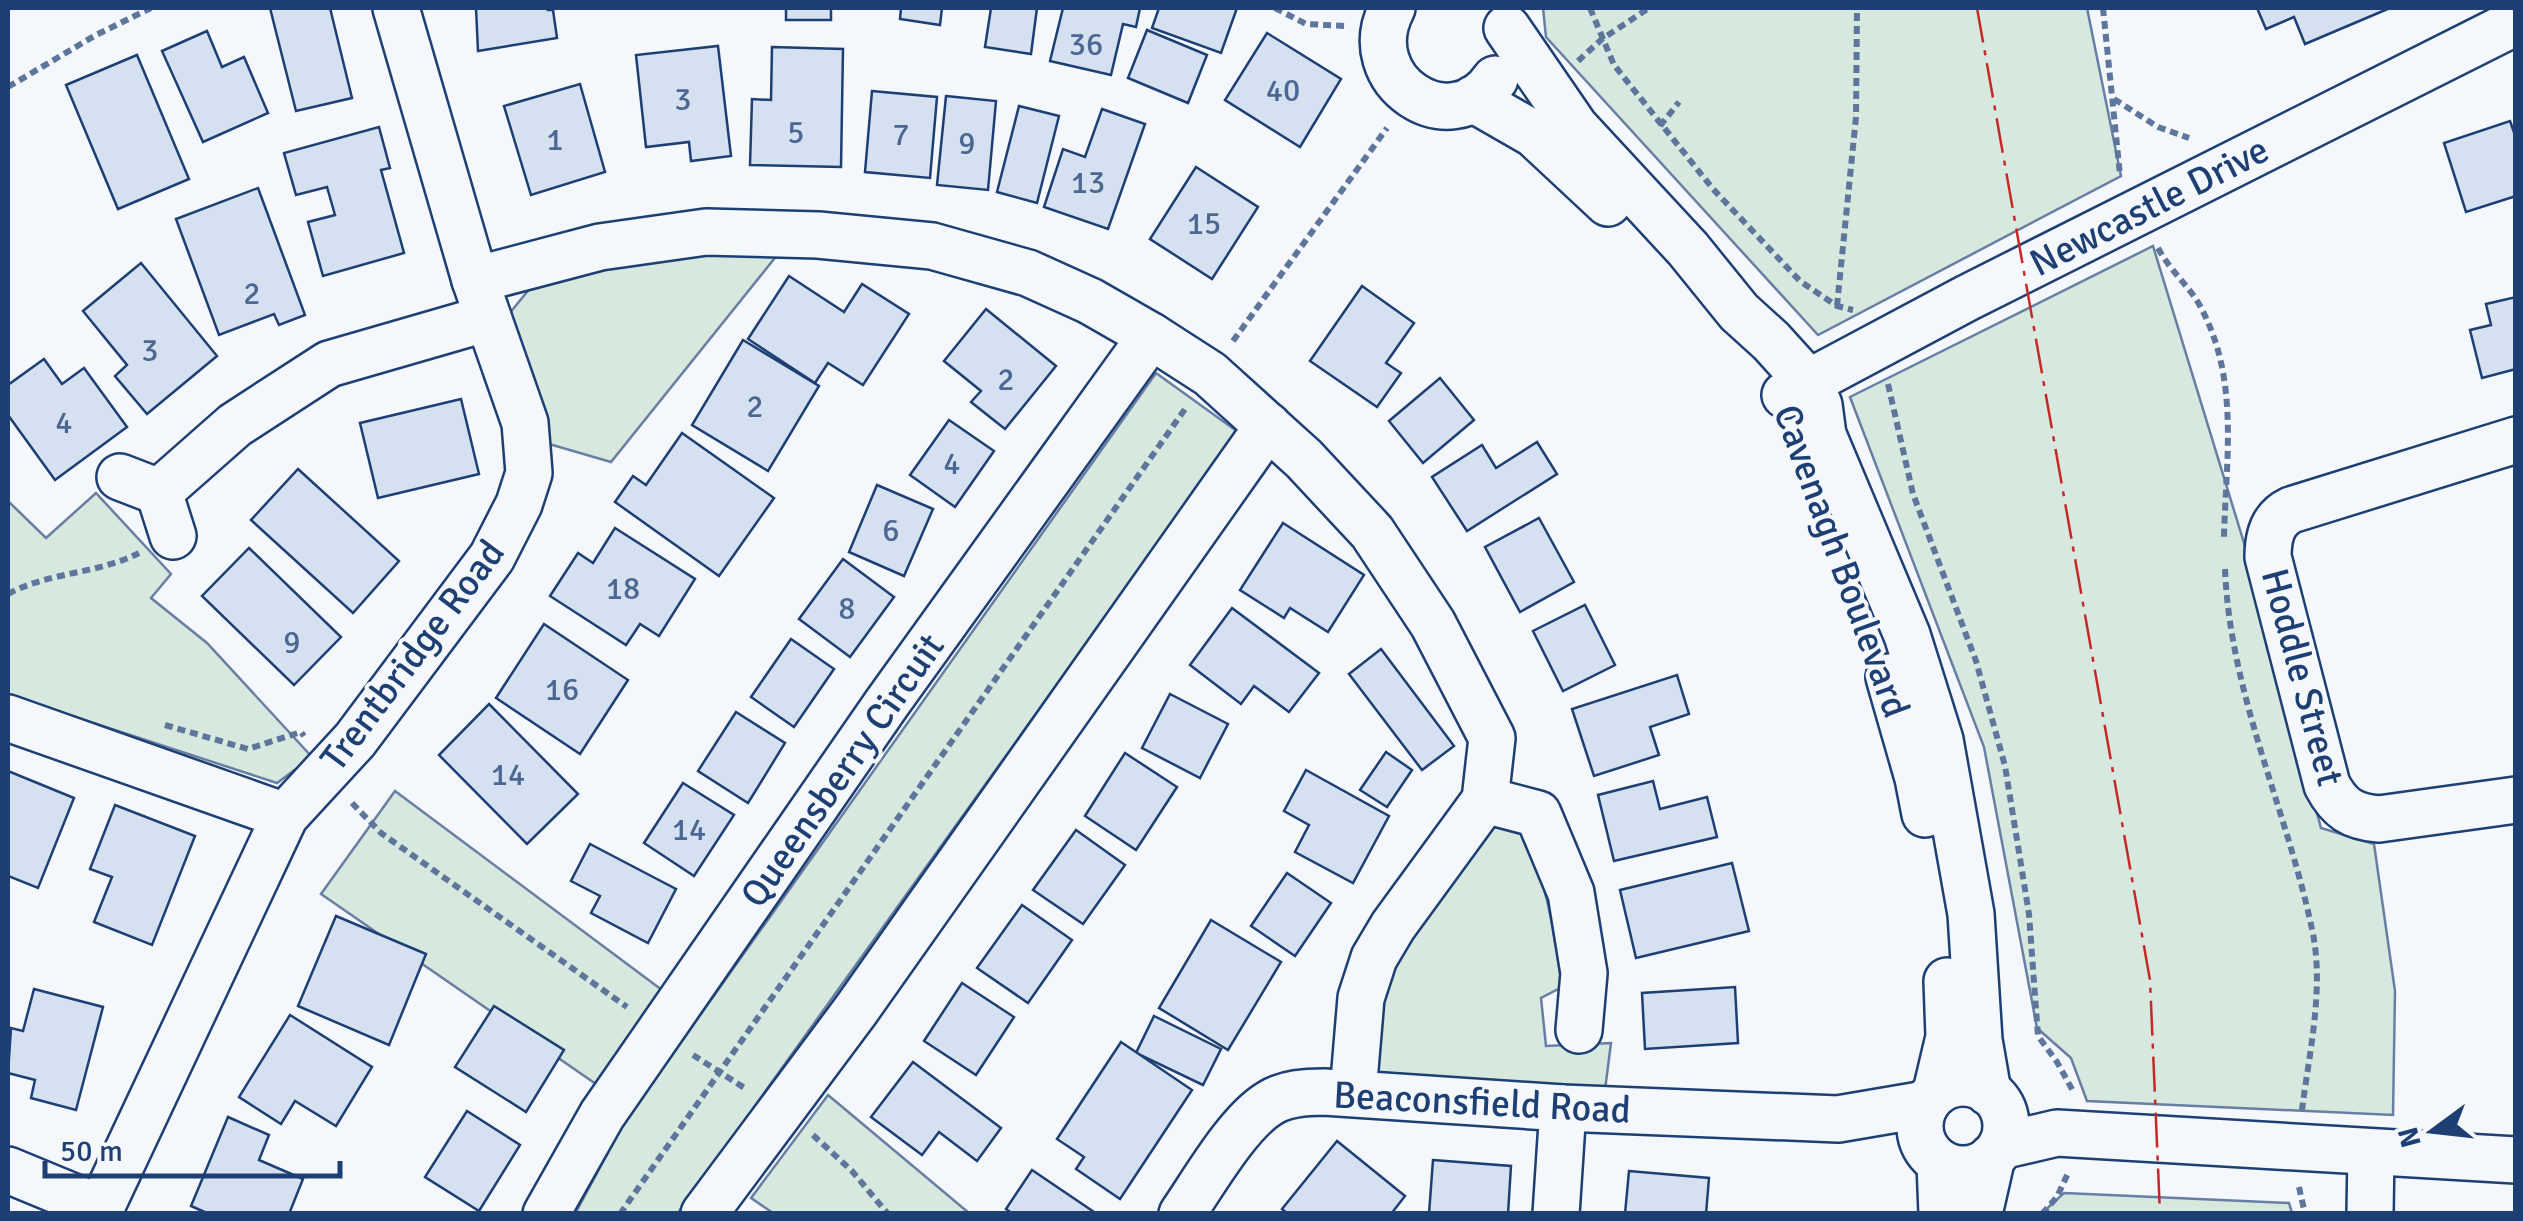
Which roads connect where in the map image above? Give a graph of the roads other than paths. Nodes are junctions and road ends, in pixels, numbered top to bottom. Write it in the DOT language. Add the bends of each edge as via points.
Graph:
graph roads {
  1 [pos="396,8"];
  2 [pos="1374,13"];
  3 [pos="1503,16"];
  4 [pos="2516,22"];
  5 [pos="1473,99"];
  6 [pos="482,299"];
  7 [pos="1151,336"];
  8 [pos="1798,390"];
  9 [pos="1268,426"];
  10 [pos="2516,440"];
  11 [pos="173,536"];
  12 [pos="8,718"];
  13 [pos="1485,800"];
  14 [pos="2516,800"];
  15 [pos="285,816"];
  16 [pos="1579,1030"];
  17 [pos="1353,1094"];
  18 [pos="1563,1108"];
  19 [pos="1931,1125"];
  20 [pos="1996,1126"];
  21 [pos="2371,1152"];
  22 [pos="2516,1160"];
  23 [pos="8,1170"];
  24 [pos="99,1211"];
  25 [pos="546,1214"];
  26 [pos="704,1214"];
  27 [pos="1182,1214"];
  28 [pos="1556,1214"];
  29 [pos="1942,1214"];
  30 [pos="1978,1214"];
  31 [pos="2370,1214"];
  1 -- 6 [label="street, Trentbridge Road"];
  2 -- 5 [label="street" via="1392,76 1414,98 1444,106"];
  3 -- 5 [label="street" via="1508,49 1502,70"];
  3 -- 8 [label="street" via="1546,89 1771,341"];
  4 -- 8 [label="street, Newcastle Drive"];
  5 -- 8 [label="street, Cavenagh Boulevard" via="1534,134 1592,186 1723,340"];
  6 -- 7 [label="street" via="600,246 706,232 818,234 932,246 1028,272"];
  6 -- 11 [label="street" via="329,364 140,484"];
  6 -- 15 [label="street, Trentbridge Road" via="526,423 529,473 519,504 482,571 354,740"];
  7 -- 9 [label="street" via="1210,374"];
  7 -- 25 [label="street, Queensberry Circuit" via="602,1115"];
  8 -- 19 [label="street, Cavenagh Boulevard" via="1806,473 1891,682 1938,886 1948,1037"];
  8 -- 20 [label="street, Cavenagh Boulevard" via="1818,404 1823,435 1907,634 1940,740 1972,914 1979,1040"];
  9 -- 13 [label="street" via="1372,532 1433,624 1492,738"];
  9 -- 26 [label="street"];
  10 -- 14 [label="street, Hoddle Street" via="2291,510 2268,540 2326,785 2345,810 2378,819"];
  12 -- 15 [label="street"];
  13 -- 16 [label="street" via="1538,814 1571,893 1584,973"];
  13 -- 17 [label="street" via="1374,958 1361,998"];
  15 -- 24 [label="street, Trentbridge Road"];
  17 -- 18 [label="street, Beaconsfield Road"];
  17 -- 27 [label="street, Beaconsfield Road" via="1298,1093 1270,1103 1236,1137"];
  18 -- 19 [label="street, Beaconsfield Road"];
  18 -- 28 [label="street"];
  19 -- 20 [label="street" via="1967,1169"];
  19 -- 20 [label="street" via="1962,1083 1976,1085"];
  19 -- 29 [label="street, Cavenagh Boulevard"];
  20 -- 21 [label="street"];
  20 -- 30 [label="street, Cavenagh Boulevard"];
  21 -- 22 [label="street"];
  21 -- 31 [label="street"];
  23 -- 24 [label="street"];
}
